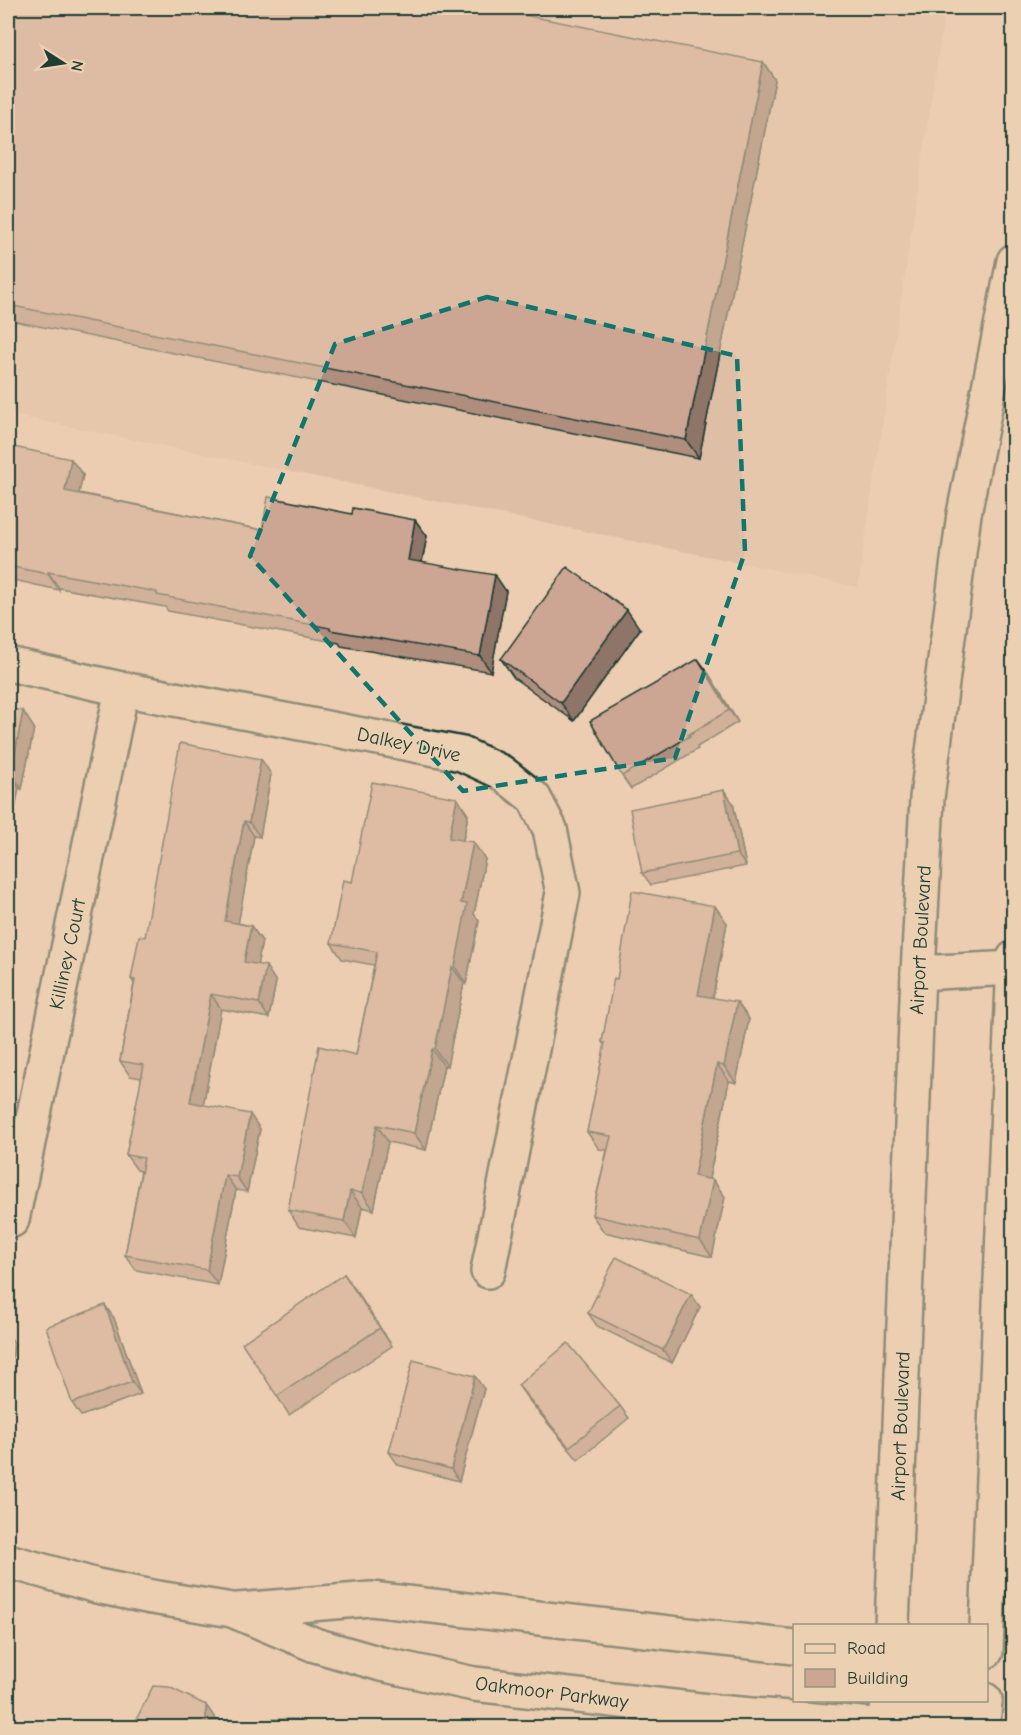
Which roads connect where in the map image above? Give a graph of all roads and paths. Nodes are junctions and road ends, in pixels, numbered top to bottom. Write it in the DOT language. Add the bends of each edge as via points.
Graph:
graph roads {
  1 [pos="1014,261"];
  2 [pos="8,664"];
  3 [pos="122,689"];
  4 [pos="1014,958"];
  5 [pos="1013,968"];
  6 [pos="918,973"];
  7 [pos="12,1220"];
  8 [pos="488,1271"];
  9 [pos="8,1561"];
  10 [pos="232,1610"];
  11 [pos="892,1624"];
  12 [pos="988,1625"];
  13 [pos="793,1647"];
  14 [pos="984,1708"];
  15 [pos="886,1718"];
  1 -- 6 [label="street, Airport Boulevard" via="964,514 927,798"];
  2 -- 3 [label="street, Dalkey Drive"];
  3 -- 7 [label="street, Killiney Court"];
  3 -- 8 [label="street, Dalkey Drive" via="462,754 501,771 534,798 550,829 563,893"];
  4 -- 5 [label="street"];
  5 -- 6 [label="street"];
  5 -- 12 [label="street"];
  6 -- 11 [label="street, Airport Boulevard"];
  9 -- 10 [label="street, Oakmoor Parkway" via="97,1586"];
  10 -- 13 [label="street, Oakmoor Parkway" via="371,1599"];
  10 -- 15 [label="street, Oakmoor Parkway" via="315,1645 474,1684 717,1712"];
  14 -- 15 [label="street, Oakmoor Parkway"];
}
